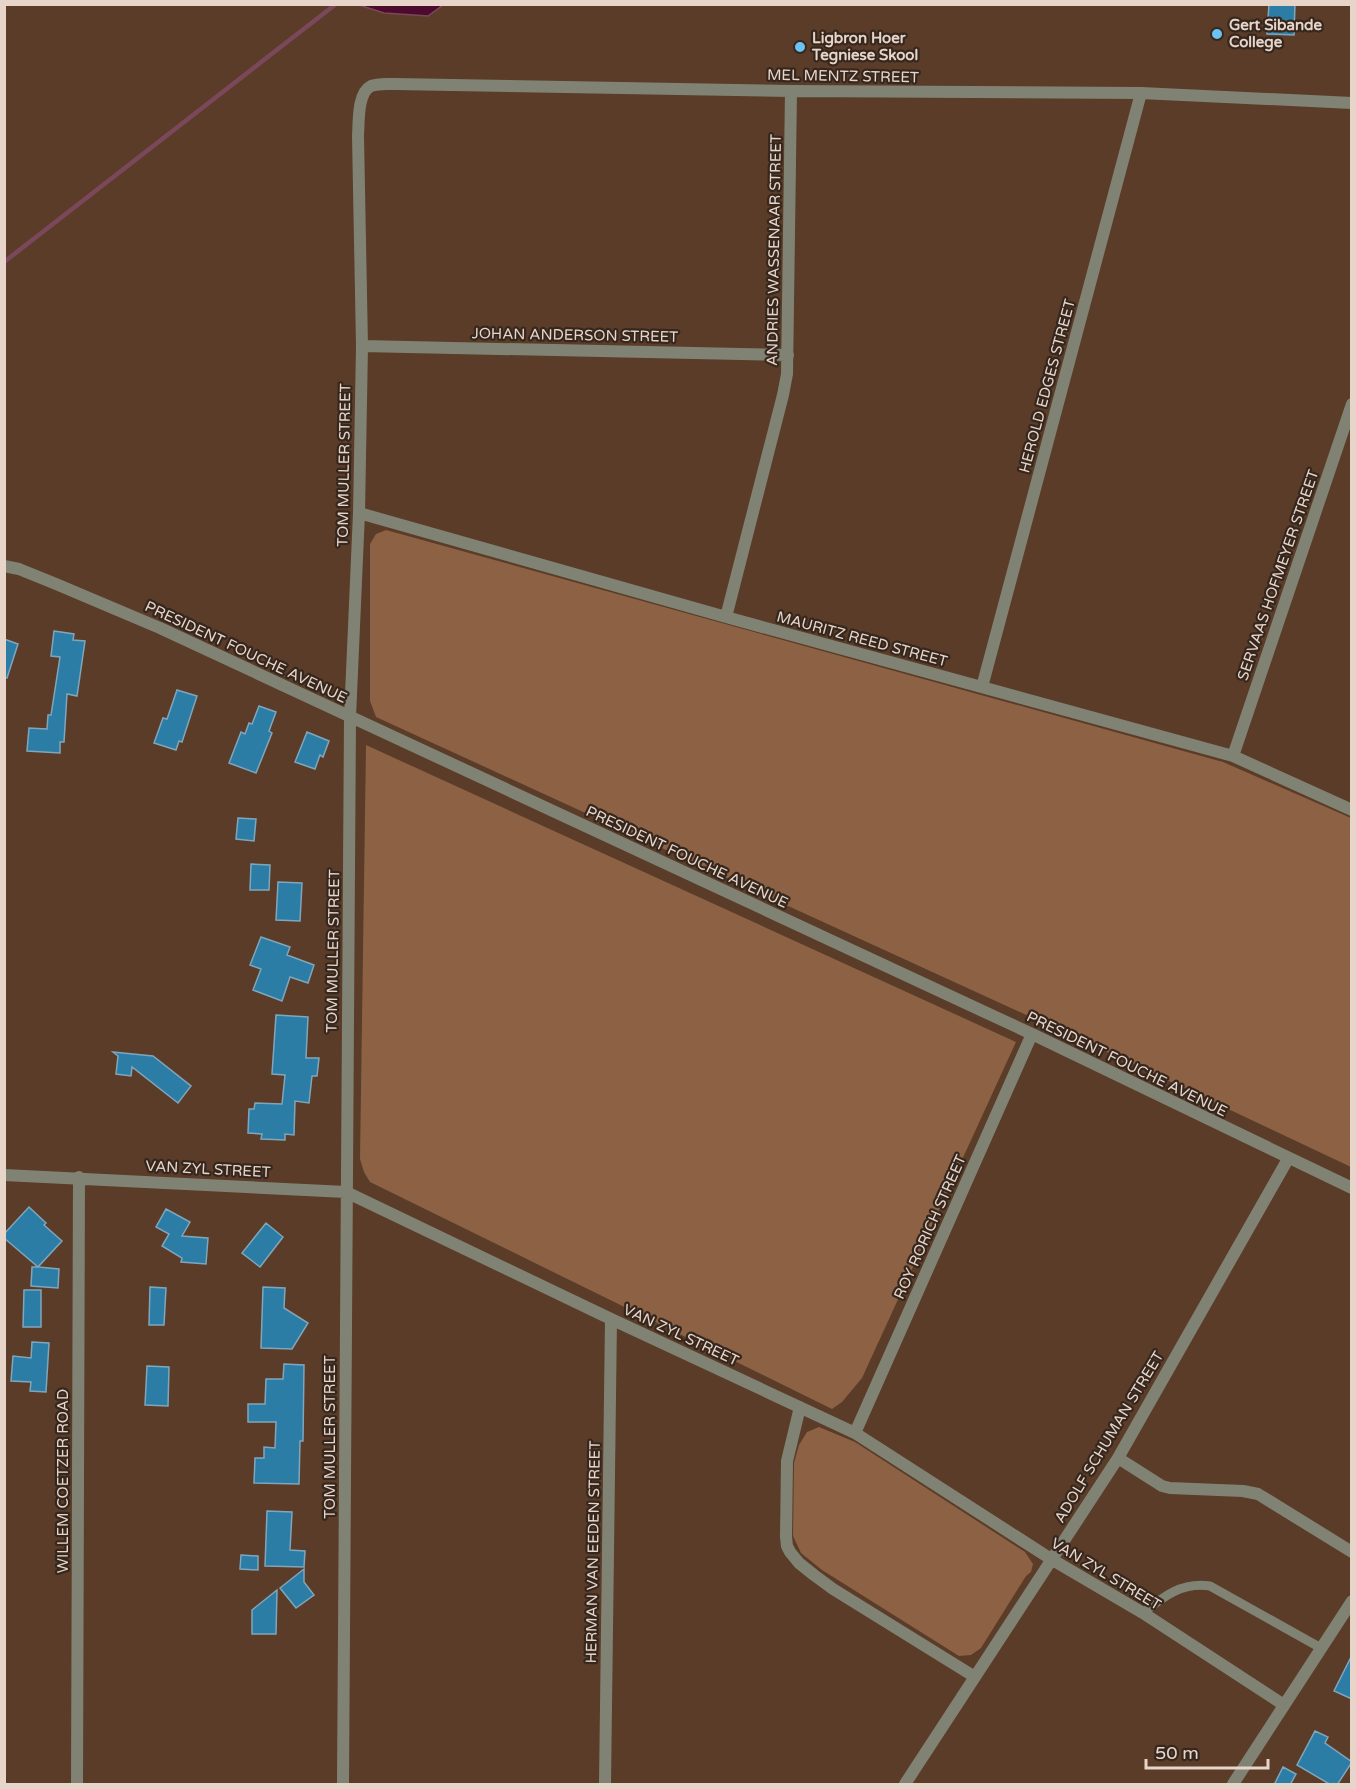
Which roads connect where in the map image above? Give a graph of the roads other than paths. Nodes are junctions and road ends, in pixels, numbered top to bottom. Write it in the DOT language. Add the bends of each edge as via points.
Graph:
graph roads {
  1 [pos="791,91"];
  2 [pos="1141,93"];
  3 [pos="1352,103"];
  4 [pos="359,118"];
  5 [pos="362,346"];
  6 [pos="788,355"];
  7 [pos="1352,404"];
  8 [pos="359,513"];
  9 [pos="4,566"];
  10 [pos="726,617"];
  11 [pos="982,687"];
  12 [pos="350,717"];
  13 [pos="1233,756"];
  14 [pos="1352,810"];
  15 [pos="1032,1034"];
  16 [pos="1288,1159"];
  17 [pos="4,1175"];
  18 [pos="80,1178"];
  19 [pos="1352,1188"];
  20 [pos="346,1192"];
  21 [pos="611,1319"];
  22 [pos="800,1407"];
  23 [pos="855,1433"];
  24 [pos="1118,1458"];
  25 [pos="1352,1552"];
  26 [pos="1051,1559"];
  27 [pos="1352,1602"];
  28 [pos="1143,1613"];
  29 [pos="1321,1648"];
  30 [pos="975,1677"];
  31 [pos="1284,1705"];
  32 [pos="77,1785"];
  33 [pos="343,1785"];
  34 [pos="605,1785"];
  35 [pos="904,1785"];
  36 [pos="1233,1785"];
  1 -- 2 [label="street, MEL MENTZ STREET"];
  1 -- 4 [label="street, MEL MENTZ STREET" via="377,84 364,94"];
  1 -- 6 [label="street, ANDRIES WASSENAAR STREET"];
  2 -- 3 [label="street, MEL MENTZ STREET"];
  2 -- 11 [label="street, HEROLD EDGES STREET"];
  4 -- 5 [label="street, TOM MULLER STREET"];
  5 -- 6 [label="street, JOHAN ANDERSON STREET"];
  5 -- 8 [label="street, TOM MULLER STREET"];
  6 -- 10 [label="street, ANDRIES WASSENAAR STREET" via="783,395"];
  7 -- 13 [label="street, SERVAAS HOFMEYER STREET"];
  8 -- 10 [label="street, MAURITZ REED STREET"];
  8 -- 12 [label="street, TOM MULLER STREET"];
  9 -- 12 [label="street, PRESIDENT FOUCHE AVENUE" via="160,628"];
  10 -- 11 [label="street, MAURITZ REED STREET"];
  11 -- 13 [label="street, MAURITZ REED STREET"];
  12 -- 15 [label="street, PRESIDENT FOUCHE AVENUE"];
  12 -- 20 [label="street, TOM MULLER STREET"];
  13 -- 14 [label="street, MAURITZ REED STREET"];
  15 -- 16 [label="street, PRESIDENT FOUCHE AVENUE"];
  15 -- 23 [label="street, ROY RORICH STREET"];
  16 -- 19 [label="street, PRESIDENT FOUCHE AVENUE"];
  16 -- 24 [label="street, ADOLF SCHUMAN STREET"];
  17 -- 18 [label="street, VAN ZYL STREET"];
  18 -- 20 [label="street, VAN ZYL STREET"];
  18 -- 32 [label="street, WILLEM COETZER ROAD"];
  20 -- 21 [label="street, VAN ZYL STREET"];
  20 -- 33 [label="street, TOM MULLER STREET"];
  21 -- 22 [label="street, VAN ZYL STREET"];
  21 -- 34 [label="street, HERMAN VAN EEDEN STREET"];
  22 -- 23 [label="street, VAN ZYL STREET"];
  22 -- 30 [label="street" via="787,1461 786,1537 790,1552 834,1589"];
  23 -- 26 [label="street, VAN ZYL STREET"];
  24 -- 25 [label="street" via="1162,1486 1258,1494"];
  24 -- 26 [label="street, ADOLF SCHUMAN STREET"];
  26 -- 28 [label="street, VAN ZYL STREET"];
  26 -- 30 [label="street, ADOLF SCHUMAN STREET"];
  27 -- 29 [label="street"];
  28 -- 29 [label="lane" via="1168,1593 1198,1584 1210,1586"];
  28 -- 31 [label="street, VAN ZYL STREET"];
  29 -- 31 [label="street"];
  30 -- 35 [label="street, ADOLF SCHUMAN STREET"];
  31 -- 36 [label="street"];
}
